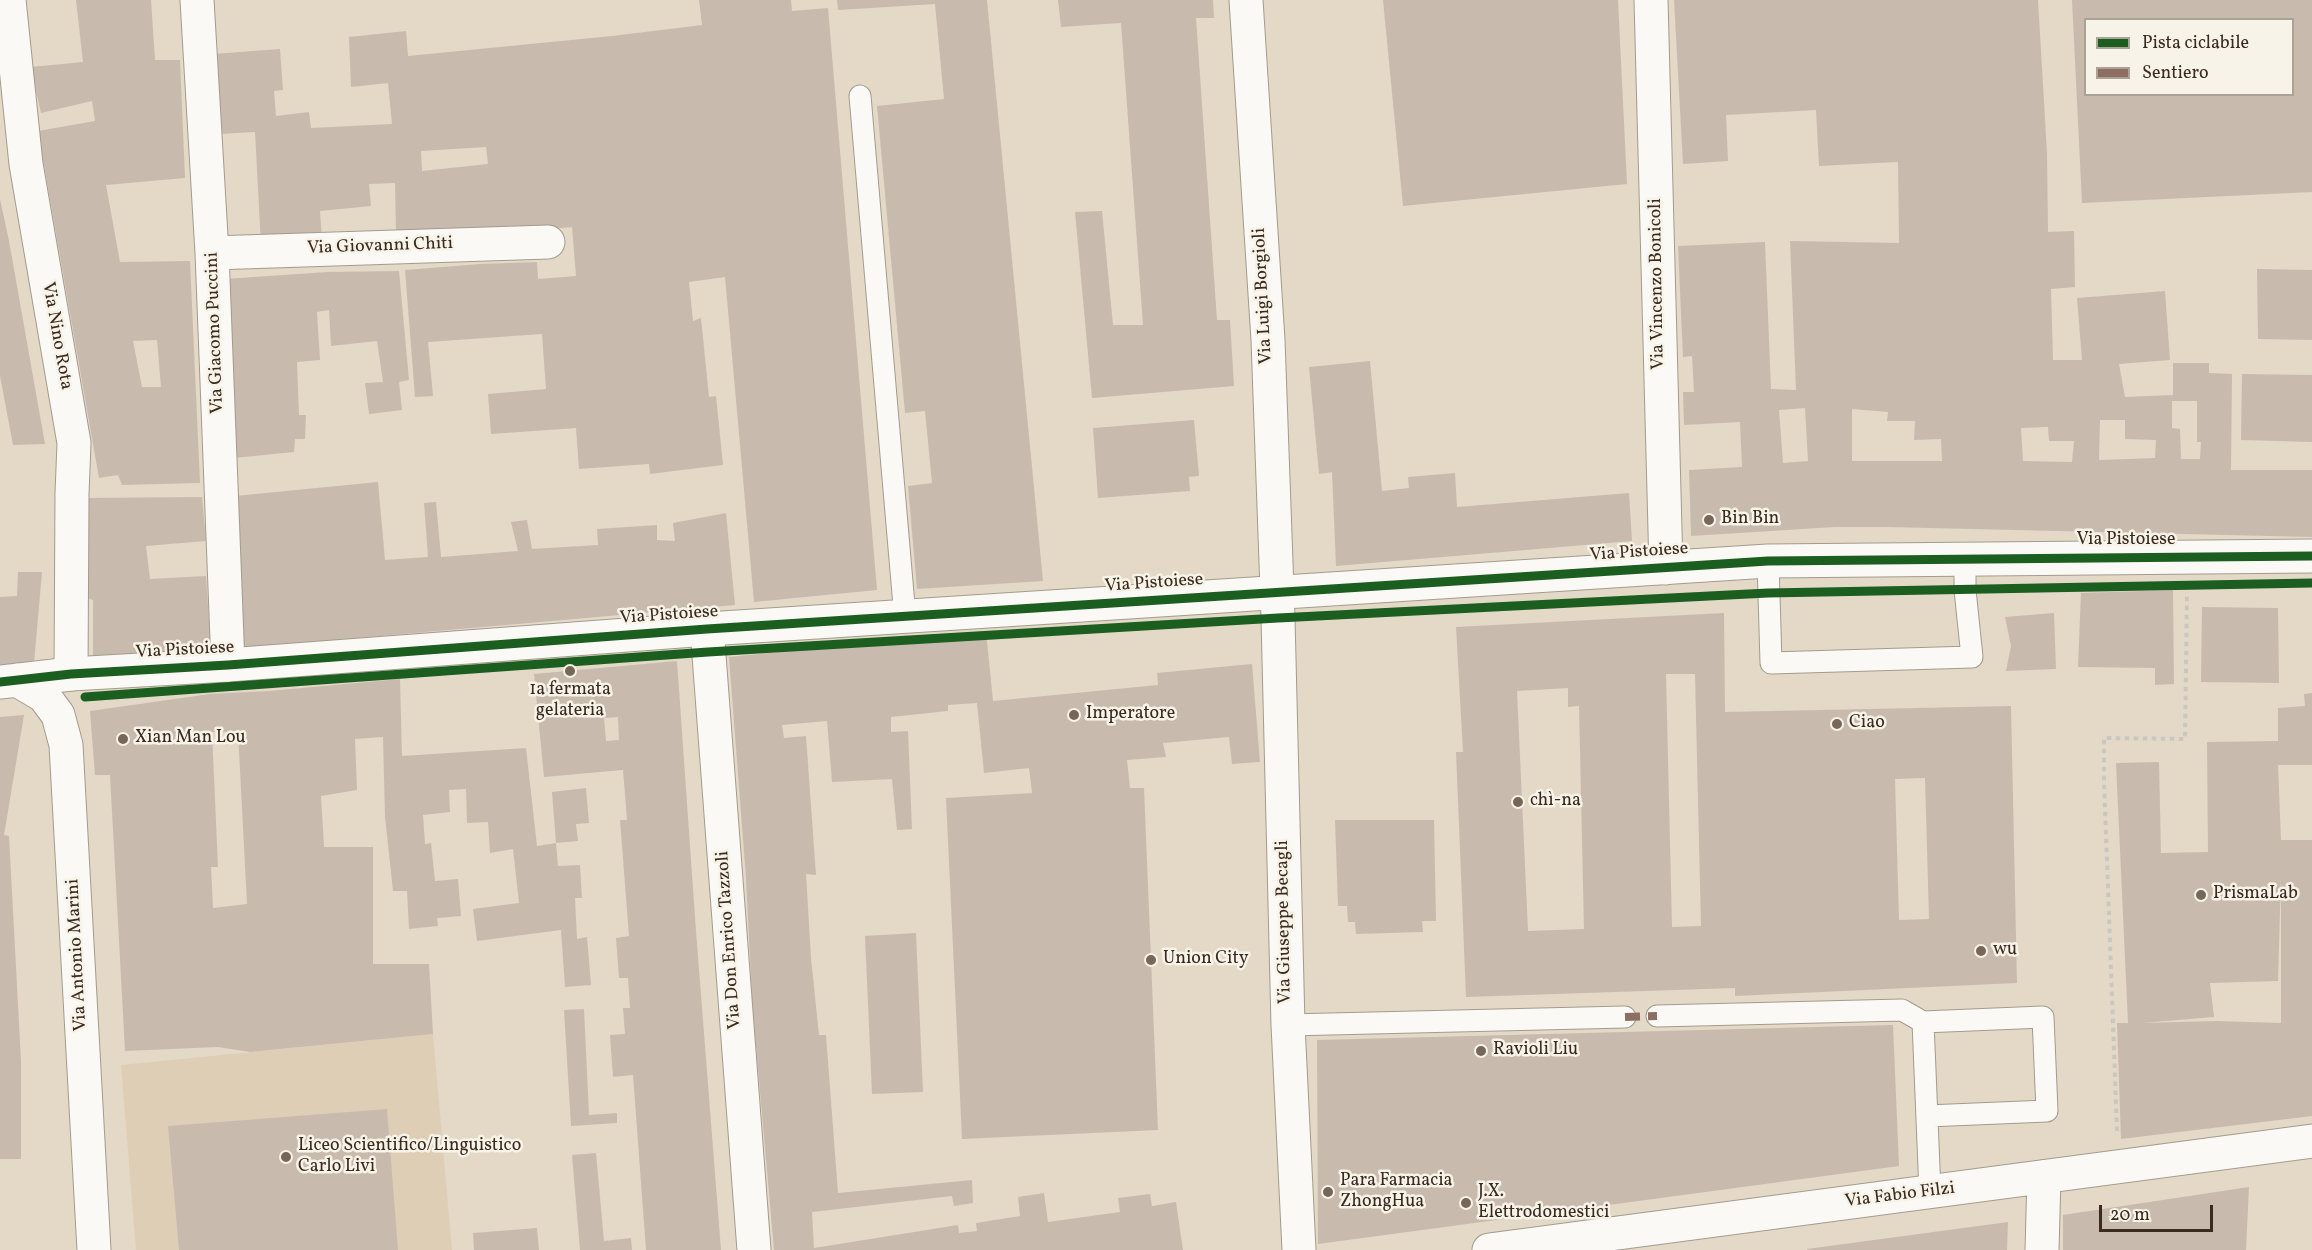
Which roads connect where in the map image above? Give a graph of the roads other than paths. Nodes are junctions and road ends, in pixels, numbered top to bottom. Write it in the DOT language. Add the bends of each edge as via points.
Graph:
graph roads {
  1 [pos="9,0"];
  2 [pos="197,0"];
  3 [pos="1246,0"];
  4 [pos="1651,0"];
  5 [pos="860,96"];
  6 [pos="548,242"];
  7 [pos="213,253"];
  8 [pos="2312,556"];
  9 [pos="1965,558"];
  10 [pos="1768,561"];
  11 [pos="1666,568"];
  12 [pos="1276,593"];
  13 [pos="905,617"];
  14 [pos="707,629"];
  15 [pos="228,665"];
  16 [pos="71,674"];
  17 [pos="8,681"];
  18 [pos="1657,1016"];
  19 [pos="1625,1017"];
  20 [pos="1923,1022"];
  21 [pos="1288,1025"];
  22 [pos="1927,1116"];
  23 [pos="2312,1141"];
  24 [pos="2044,1177"];
  25 [pos="1930,1192"];
  26 [pos="94,1250"];
  27 [pos="754,1250"];
  28 [pos="1299,1250"];
  29 [pos="1489,1250"];
  30 [pos="2042,1250"];
  1 -- 16 [label="street, Via Nino Rota" via="26,164 74,443"];
  2 -- 7 [label="street, Via Giacomo Puccini"];
  3 -- 12 [label="street, Via Luigi Borgioli" via="1268,340"];
  4 -- 11 [label="street, Via Vincenzo Bonicoli"];
  5 -- 13 [label="lane"];
  6 -- 7 [label="street, Via Giovanni Chiti"];
  7 -- 15 [label="street, Via Giacomo Puccini"];
  8 -- 9 [label="street, Via Pistoiese"];
  9 -- 10 [label="street, Via Pistoiese"];
  9 -- 10 [label="lane" via="1972,657 1771,663"];
  10 -- 11 [label="street, Via Pistoiese"];
  11 -- 12 [label="street, Via Pistoiese"];
  12 -- 13 [label="street, Via Pistoiese"];
  12 -- 21 [label="street, Via Giuseppe Becagli"];
  13 -- 14 [label="street, Via Pistoiese"];
  14 -- 15 [label="street, Via Pistoiese"];
  14 -- 27 [label="street, Via Don Enrico Tazzoli"];
  15 -- 16 [label="street, Via Pistoiese"];
  16 -- 17 [label="street, Via Pistoiese"];
  17 -- 26 [label="street, Via Antonio Marini" via="44,696 58,715 66,745"];
  18 -- 20 [label="lane" via="1902,1010"];
  19 -- 21 [label="lane"];
  20 -- 22 [label="lane"];
  20 -- 22 [label="lane" via="2043,1017 2047,1111"];
  21 -- 28 [label="street, Via Giuseppe Becagli"];
  22 -- 25 [label="lane"];
  23 -- 24 [label="street, Via Fabio Filzi"];
  24 -- 25 [label="street, Via Fabio Filzi"];
  24 -- 30 [label="street"];
  25 -- 29 [label="street, Via Fabio Filzi"];
}
